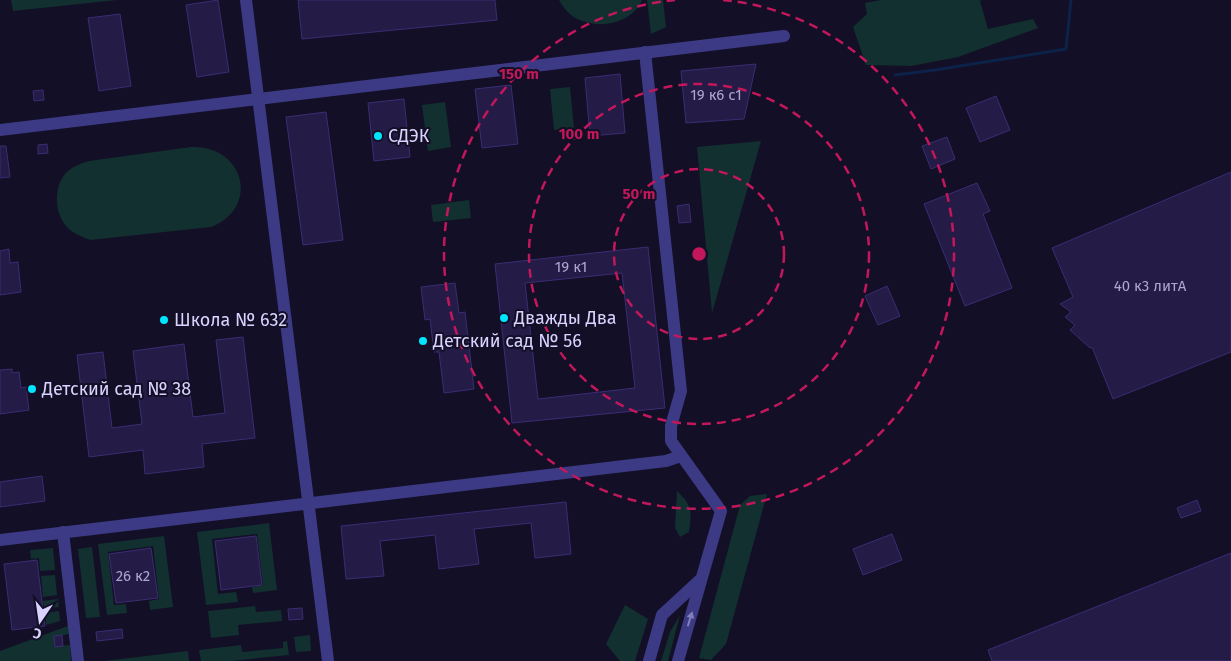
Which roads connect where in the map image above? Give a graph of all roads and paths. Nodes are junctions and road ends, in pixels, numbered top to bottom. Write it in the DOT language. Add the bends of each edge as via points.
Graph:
graph roads {
  1 [pos="246,0"];
  2 [pos="784,36"];
  3 [pos="645,52"];
  4 [pos="258,98"];
  5 [pos="0,130"];
  6 [pos="681,456"];
  7 [pos="308,503"];
  8 [pos="63,532"];
  9 [pos="0,540"];
  10 [pos="703,577"];
  11 [pos="78,661"];
  12 [pos="328,661"];
  13 [pos="649,661"];
  14 [pos="678,661"];
  1 -- 4 [label="street"];
  2 -- 3 [label="street"];
  3 -- 4 [label="street"];
  3 -- 6 [label="street" via="681,391 671,426 671,441"];
  4 -- 5 [label="street"];
  4 -- 7 [label="street"];
  6 -- 7 [label="street" via="668,461"];
  6 -- 10 [label="street" via="721,511"];
  7 -- 8 [label="street"];
  7 -- 12 [label="street"];
  8 -- 9 [label="street"];
  8 -- 11 [label="street"];
  10 -- 13 [label="street" via="662,615"];
  14 -- 10 [label="street, one-way"];
}
